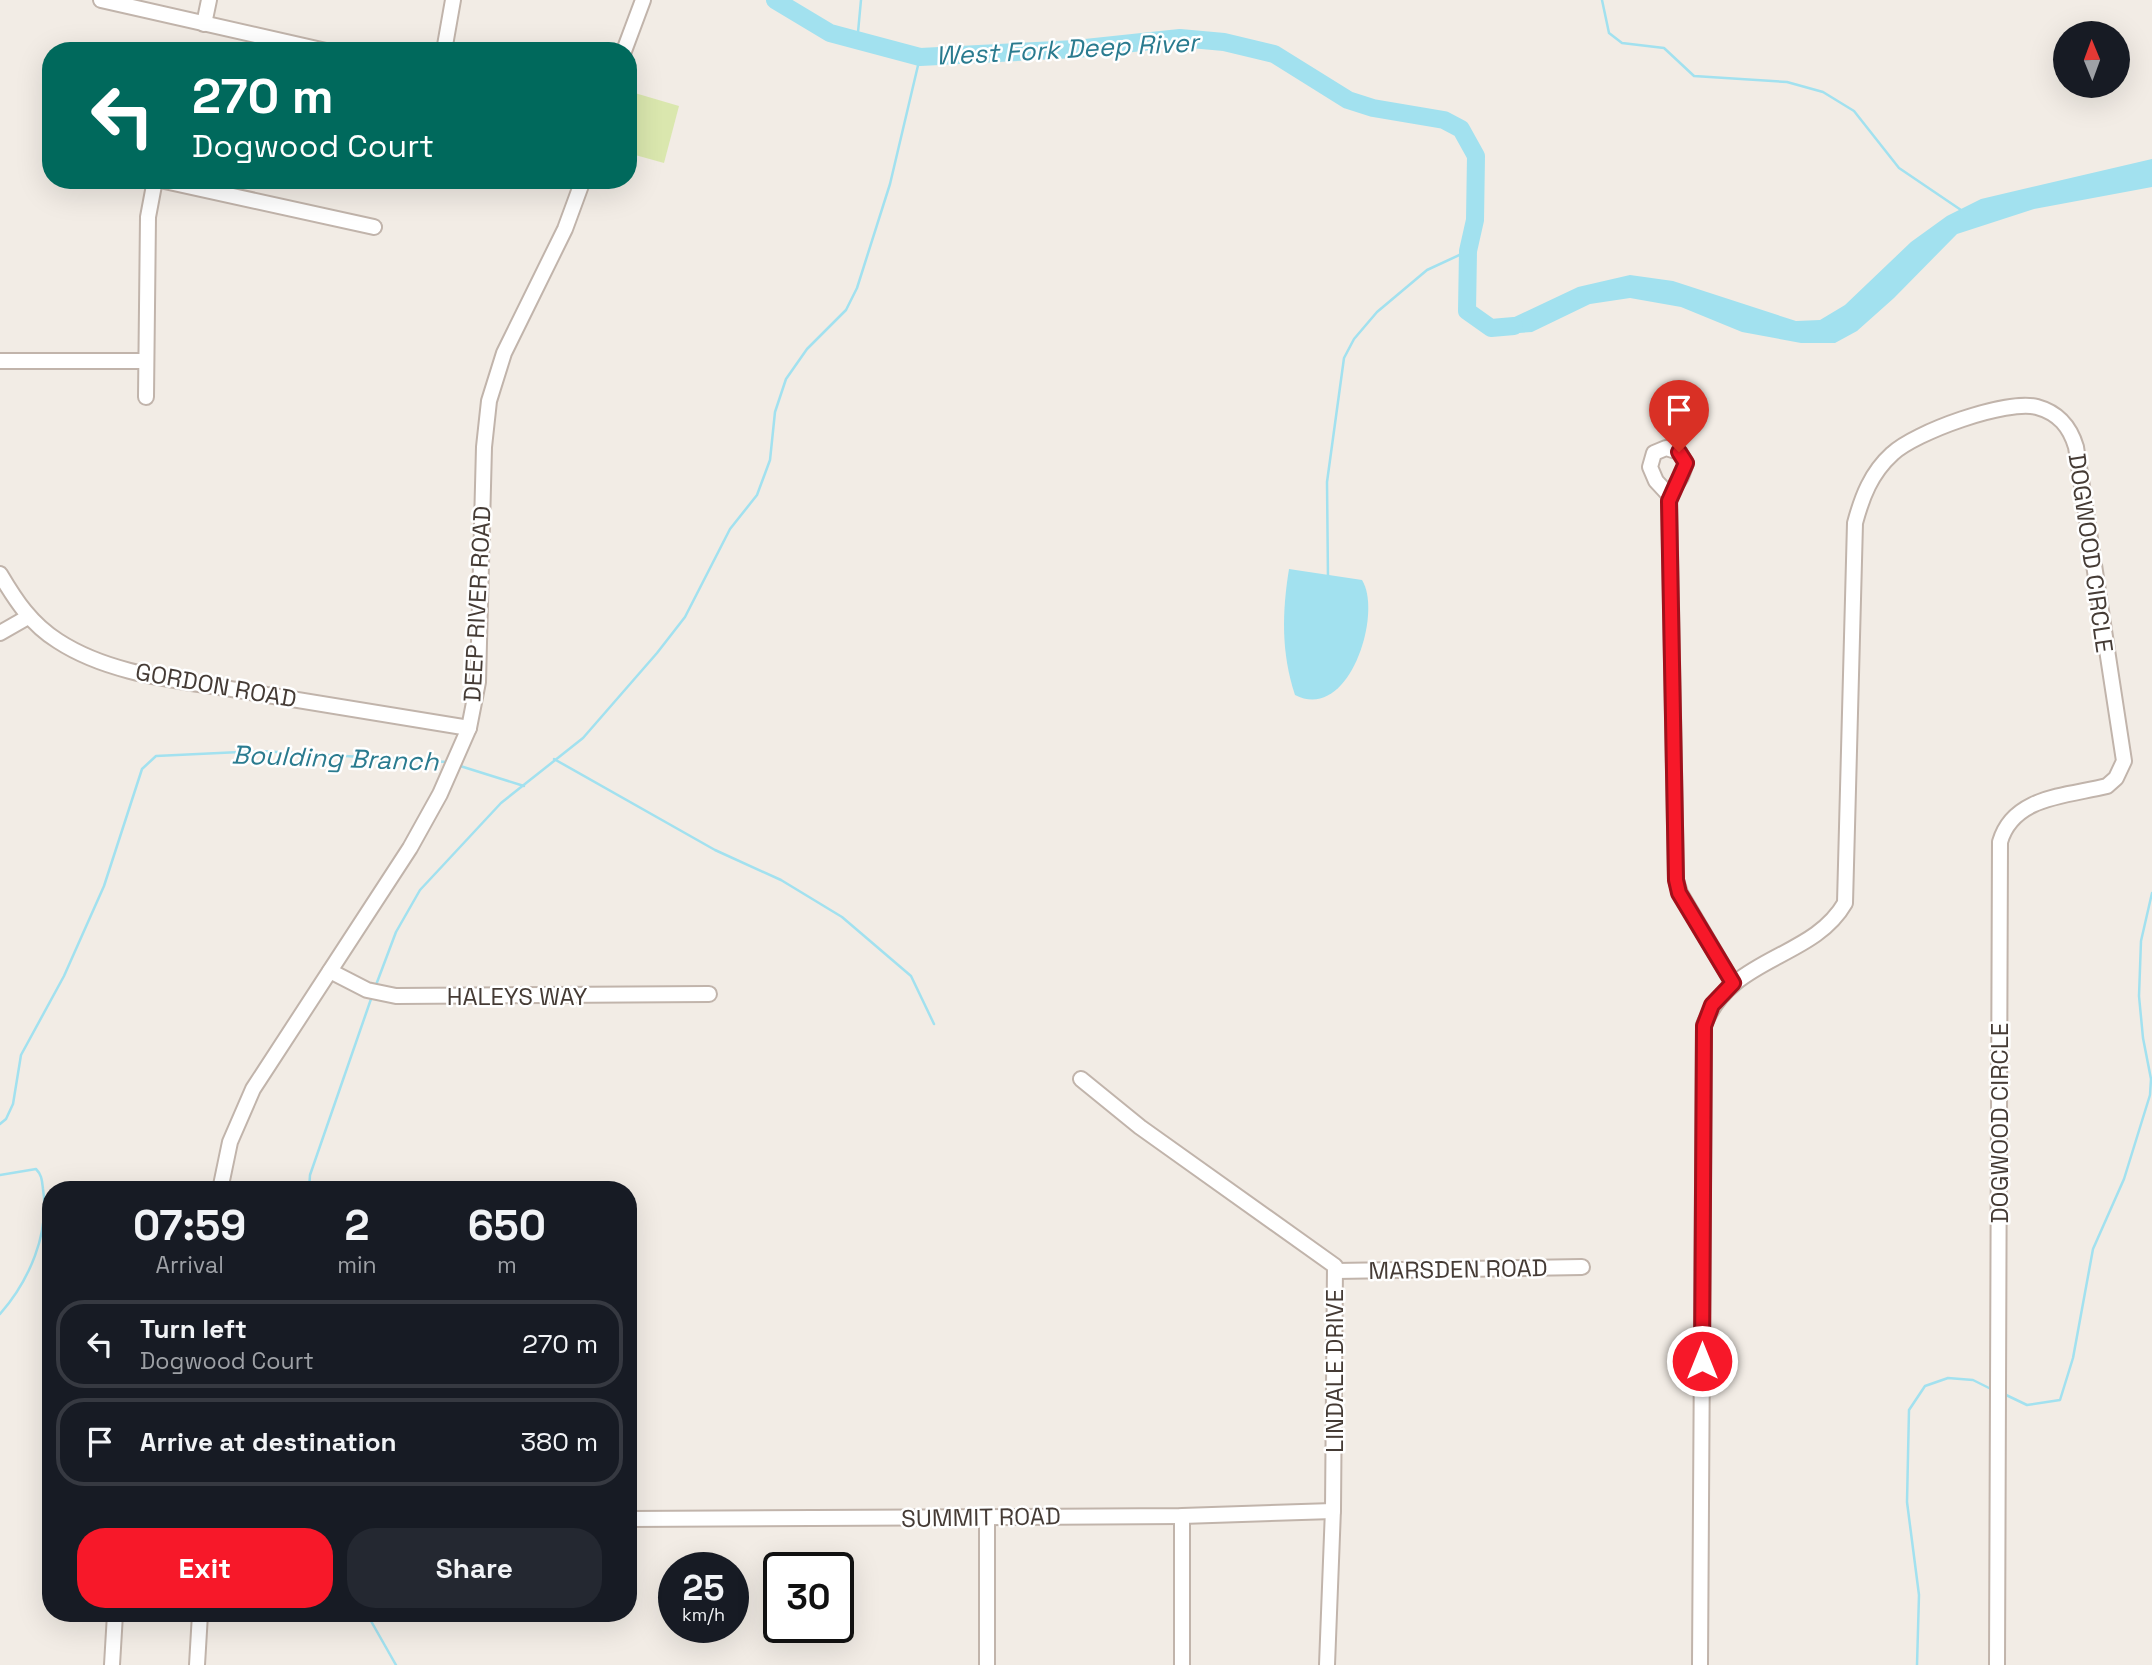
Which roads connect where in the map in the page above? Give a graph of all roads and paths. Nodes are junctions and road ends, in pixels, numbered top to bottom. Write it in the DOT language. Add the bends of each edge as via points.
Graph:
graph roads {
  1 [pos="101,0"];
  2 [pos="209,0"];
  3 [pos="453,0"];
  4 [pos="643,0"];
  5 [pos="204,24"];
  6 [pos="285,42"];
  7 [pos="446,42"];
  8 [pos="627,42"];
  9 [pos="155,189"];
  10 [pos="199,189"];
  11 [pos="580,189"];
  12 [pos="374,227"];
  13 [pos="0,361"];
  14 [pos="146,361"];
  15 [pos="146,397"];
  16 [pos="1669,495"];
  17 [pos="0,574"];
  18 [pos="28,617"];
  19 [pos="0,633"];
  20 [pos="469,728"];
  21 [pos="330,971"];
  22 [pos="1733,983"];
  23 [pos="709,994"];
  24 [pos="1081,1079"];
  25 [pos="222,1181"];
  26 [pos="1582,1267"];
  27 [pos="1335,1271"];
  28 [pos="1333,1511"];
  29 [pos="1182,1516"];
  30 [pos="987,1517"];
  31 [pos="637,1519"];
  32 [pos="115,1622"];
  33 [pos="200,1622"];
  34 [pos="112,1665"];
  35 [pos="197,1665"];
  36 [pos="987,1665"];
  37 [pos="1182,1665"];
  38 [pos="1327,1665"];
  39 [pos="1700,1665"];
  40 [pos="1997,1665"];
  1 -- 5 [label="street"];
  2 -- 5 [label="street"];
  3 -- 7 [label="street"];
  4 -- 8 [label="street"];
  5 -- 6 [label="street"];
  9 -- 14 [label="street" via="148,217"];
  10 -- 12 [label="street"];
  11 -- 20 [label="street, DEEP RIVER ROAD" via="504,353 489,401 478,682"];
  13 -- 14 [label="street"];
  14 -- 15 [label="street"];
  16 -- 22 [label="street" via="1676,880 1679,893"];
  17 -- 18 [label="street, GORDON ROAD"];
  18 -- 19 [label="street"];
  18 -- 20 [label="street, GORDON ROAD" via="57,641 110,665"];
  20 -- 21 [label="street, DEEP RIVER ROAD" via="452,771 410,848"];
  21 -- 23 [label="street, HALEYS WAY" via="367,989 397,996"];
  21 -- 25 [label="street, DEEP RIVER ROAD" via="253,1089 230,1142"];
  22 -- 39 [label="street, DOGWOOD CIRCLE" via="1712,1005 1704,1026"];
  22 -- 40 [label="street, DOGWOOD CIRCLE" via="1820,930 1845,903 1854,523 1871,479 1905,443 1943,425 2024,406 2051,412 2062,420 2076,447 2124,761 2107,786 2026,806 2007,825 2000,842"];
  24 -- 27 [label="street, LINDALE DRIVE" via="1140,1127 1335,1266"];
  26 -- 27 [label="street, MARSDEN ROAD"];
  27 -- 28 [label="street, LINDALE DRIVE"];
  28 -- 29 [label="street, SUMMIT ROAD"];
  28 -- 38 [label="street, LINDALE DRIVE"];
  29 -- 30 [label="street, SUMMIT ROAD"];
  29 -- 37 [label="street"];
  30 -- 31 [label="street, SUMMIT ROAD"];
  30 -- 36 [label="street"];
  32 -- 34 [label="street"];
  33 -- 35 [label="street"];
}
